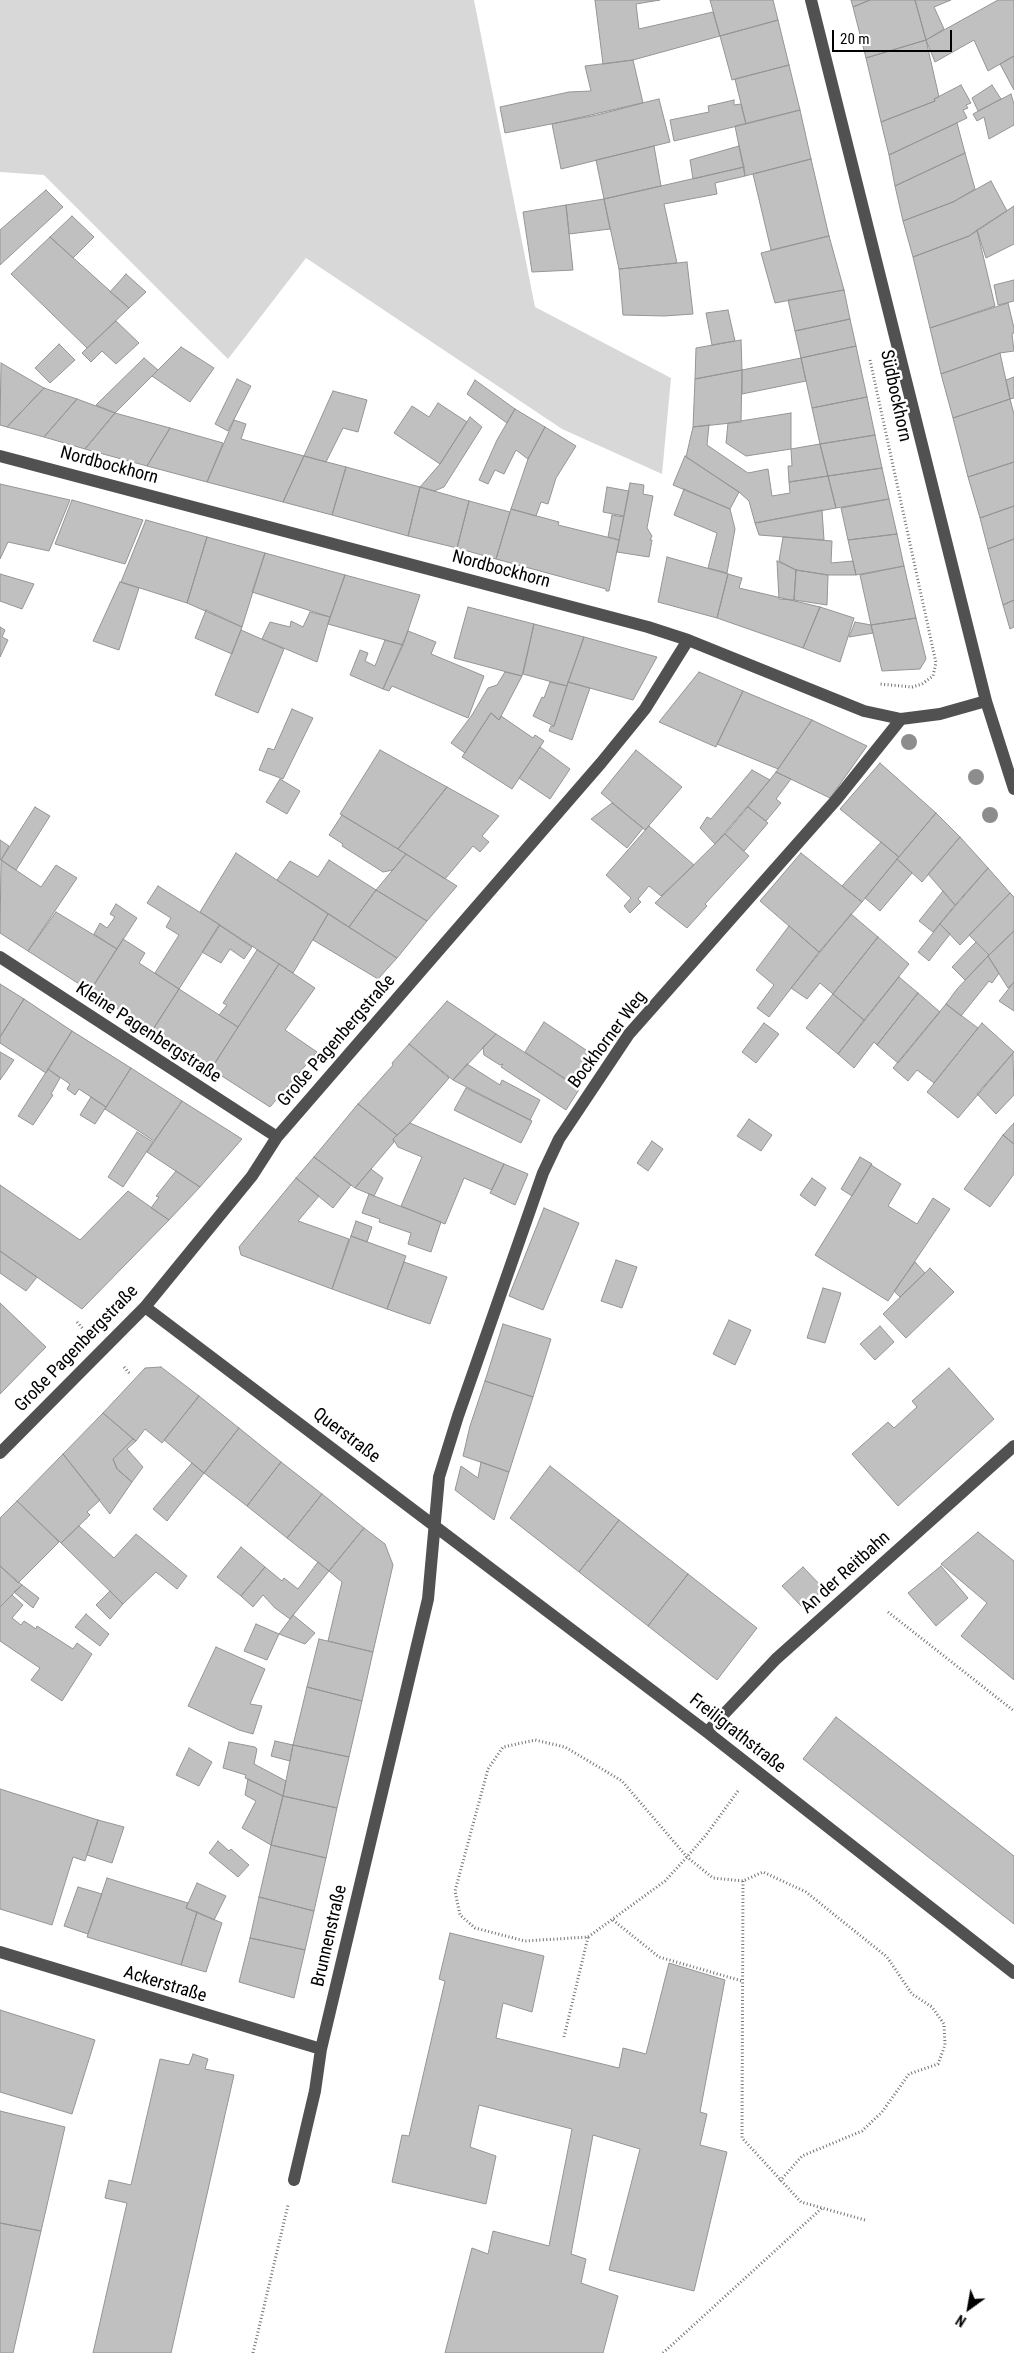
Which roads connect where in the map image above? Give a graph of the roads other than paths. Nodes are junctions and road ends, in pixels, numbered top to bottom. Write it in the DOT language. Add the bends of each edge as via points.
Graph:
graph roads {
  1 [pos="811,0"];
  2 [pos="0,456"];
  3 [pos="688,640"];
  4 [pos="986,701"];
  5 [pos="902,719"];
  6 [pos="1014,789"];
  7 [pos="0,957"];
  8 [pos="277,1138"];
  9 [pos="145,1307"];
  10 [pos="1014,1446"];
  11 [pos="0,1453"];
  12 [pos="435,1526"];
  13 [pos="706,1732"];
  14 [pos="0,1952"];
  15 [pos="1014,1973"];
  16 [pos="321,2050"];
  17 [pos="294,2180"];
  1 -- 4 [label="street, Südbockhorn"];
  2 -- 3 [label="street, Nordbockhorn"];
  3 -- 5 [label="street, Nordbockhorn" via="864,711"];
  3 -- 8 [label="street, Große Pagenbergstraße" via="645,709 601,763"];
  4 -- 5 [label="street, Nordbockhorn" via="940,714"];
  4 -- 6 [label="street, Südbockhorn"];
  5 -- 12 [label="street, Bockhorner Weg" via="836,800 629,1034 559,1139 543,1173 458,1416 439,1477"];
  7 -- 8 [label="street, Kleine Pagenbergstraße"];
  8 -- 9 [label="street, Große Pagenbergstraße" via="252,1176"];
  9 -- 11 [label="street, Große Pagenbergstraße"];
  9 -- 12 [label="street, Querstraße"];
  10 -- 13 [label="street, An der Reitbahn" via="776,1659"];
  12 -- 13 [label="street, Freiligrathstraße"];
  12 -- 16 [label="street, Brunnenstraße" via="428,1599"];
  13 -- 15 [label="street, Freiligrathstraße"];
  14 -- 16 [label="street, Ackerstraße"];
  16 -- 17 [label="street, Brunnenstraße"];
}
